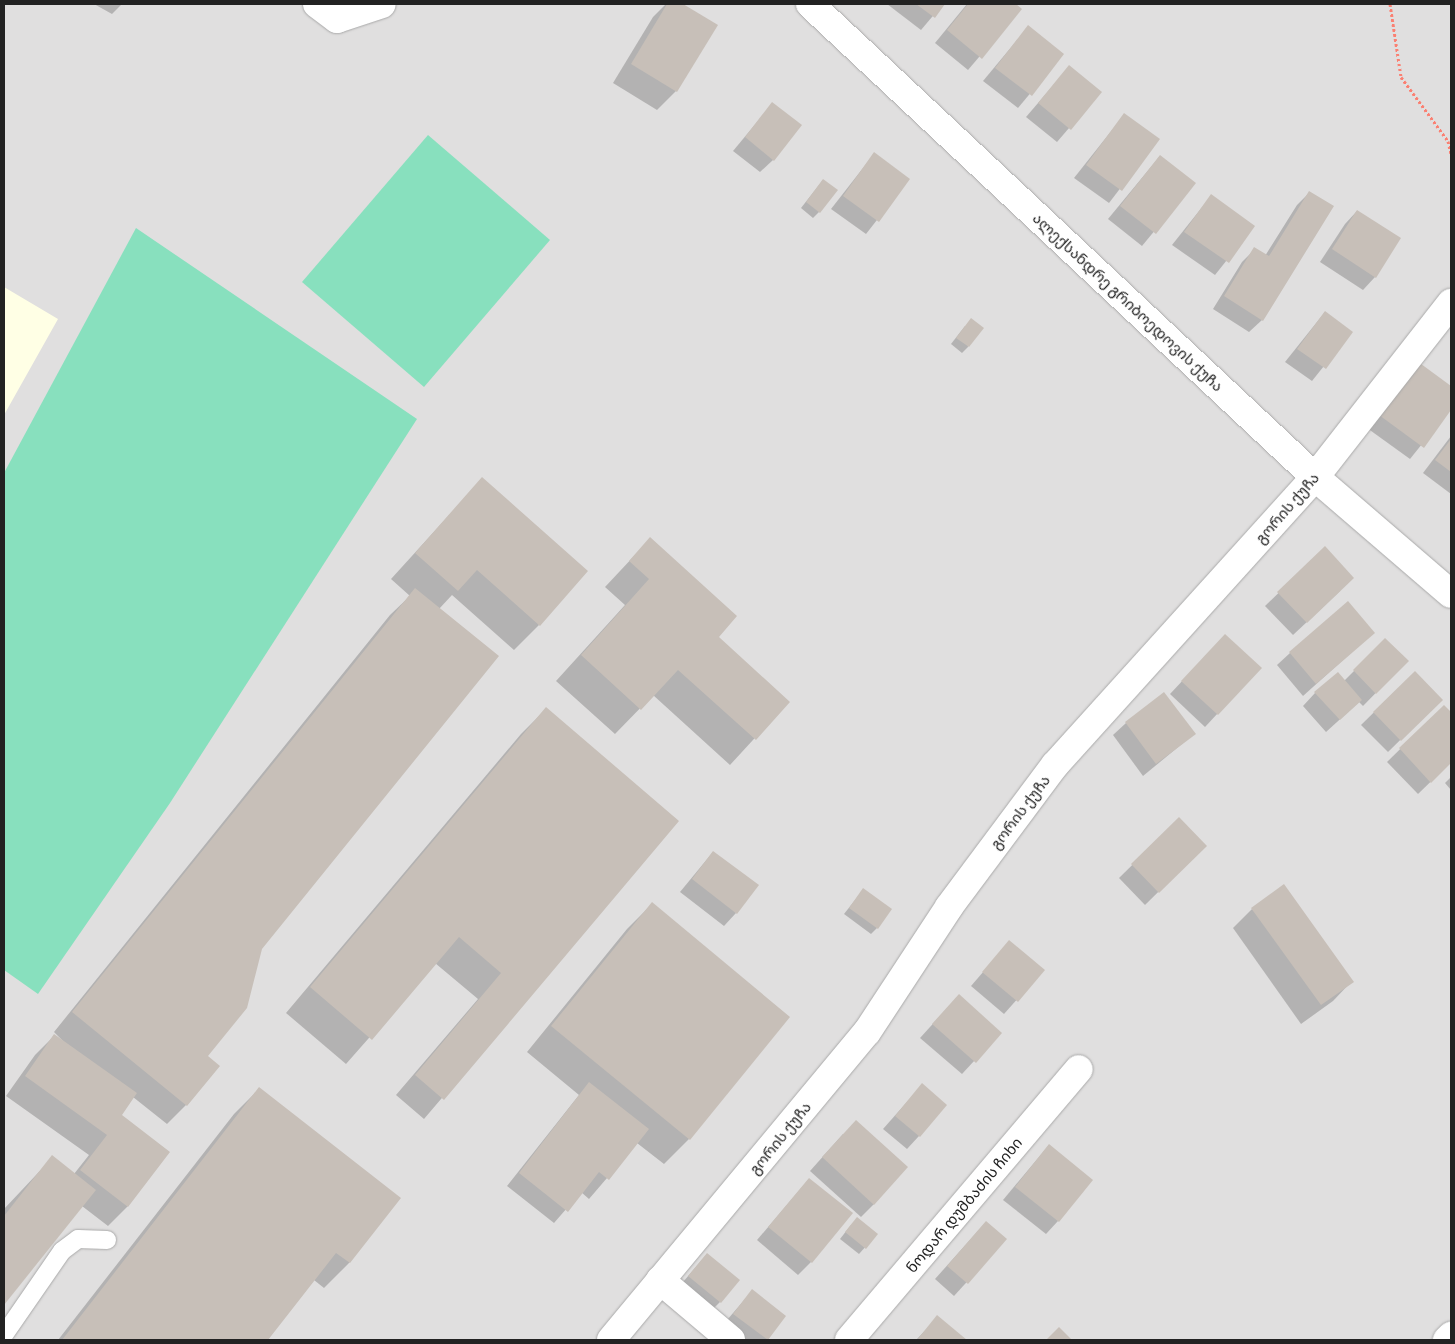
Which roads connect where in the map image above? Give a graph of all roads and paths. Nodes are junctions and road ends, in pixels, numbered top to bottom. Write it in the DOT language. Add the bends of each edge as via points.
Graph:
graph roads {
  1 [pos="317,4"];
  2 [pos="382,4"];
  3 [pos="810,4"];
  4 [pos="1390,4"];
  5 [pos="1451,154"];
  6 [pos="1451,302"];
  7 [pos="1315,477"];
  8 [pos="1451,594"];
  9 [pos="1079,1070"];
  10 [pos="107,1240"];
  11 [pos="660,1280"];
  12 [pos="4,1335"];
  13 [pos="1451,1336"];
  14 [pos="611,1340"];
  15 [pos="731,1340"];
  16 [pos="849,1340"];
  17 [pos="1447,1340"];
  1 -- 2 [label="street" via="337,18"];
  3 -- 7 [label="street, ალექსანდრე გრიბოედოვის ქუჩა"];
  4 -- 5 [label="path" via="1402,77 1448,141"];
  6 -- 7 [label="street, გორის ქუჩა"];
  7 -- 8 [label="street, ალექსანდრე გრიბოედოვის ქუჩა"];
  7 -- 11 [label="street, გორის ქუჩა" via="1055,765 949,907 867,1032"];
  9 -- 16 [label="street, ნოდარ დუმბაძის ჩიხი"];
  10 -- 12 [label="lane" via="78,1239 62,1251"];
  11 -- 14 [label="street, გორის ქუჩა"];
  11 -- 15 [label="street"];
  13 -- 17 [label="street"];
}
